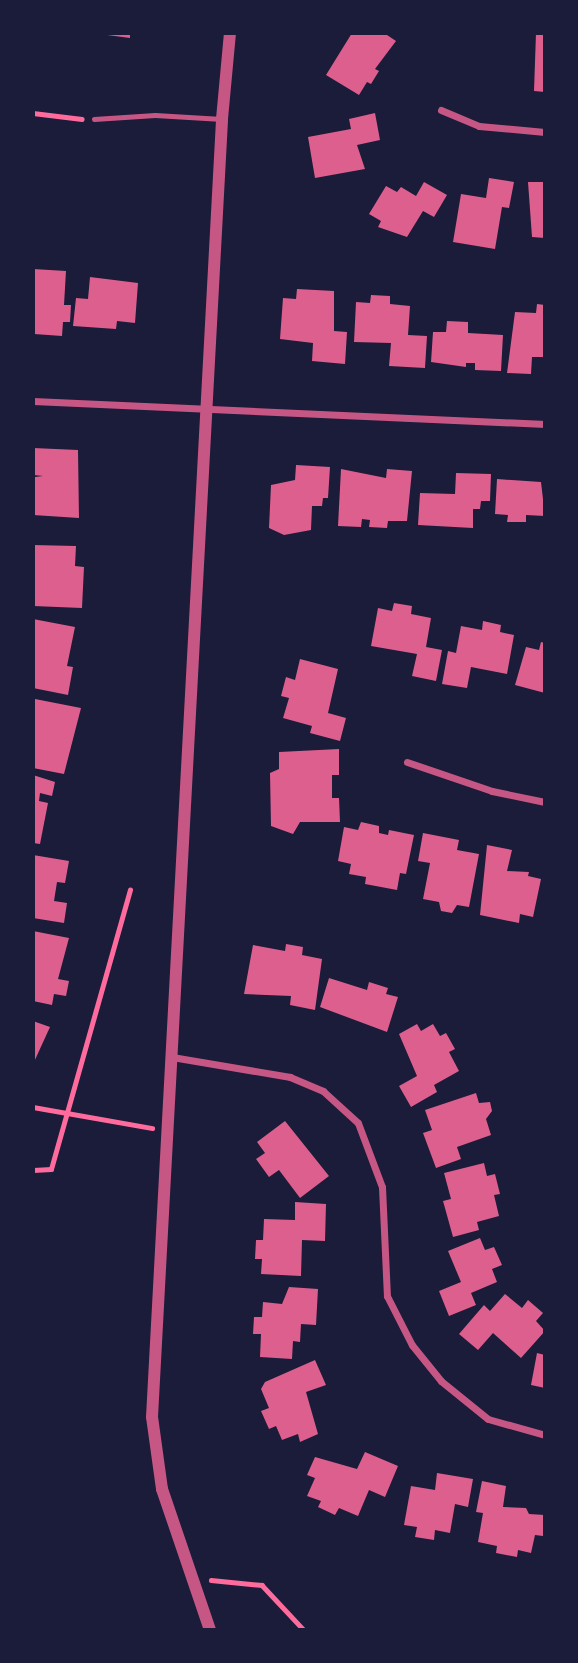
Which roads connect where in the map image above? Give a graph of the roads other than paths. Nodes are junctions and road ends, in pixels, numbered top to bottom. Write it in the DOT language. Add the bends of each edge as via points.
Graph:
graph roads {
  1 [pos="230,33"];
  2 [pos="441,110"];
  3 [pos="94,119"];
  4 [pos="222,119"];
  5 [pos="545,132"];
  6 [pos="33,401"];
  7 [pos="209,408"];
  8 [pos="545,424"];
  9 [pos="407,762"];
  10 [pos="545,802"];
  11 [pos="172,1057"];
  12 [pos="545,1435"];
  13 [pos="210,1630"];
  1 -- 4 [label="street"];
  2 -- 5 [label="street" via="478,126"];
  3 -- 4 [label="lane" via="155,115"];
  4 -- 7 [label="street"];
  6 -- 7 [label="street"];
  7 -- 8 [label="street"];
  7 -- 11 [label="street"];
  9 -- 10 [label="street" via="492,791"];
  11 -- 12 [label="street" via="290,1077 323,1091 358,1124 383,1186 387,1296 412,1345 441,1381 488,1419"];
  11 -- 13 [label="street" via="152,1417 162,1489"];
}
